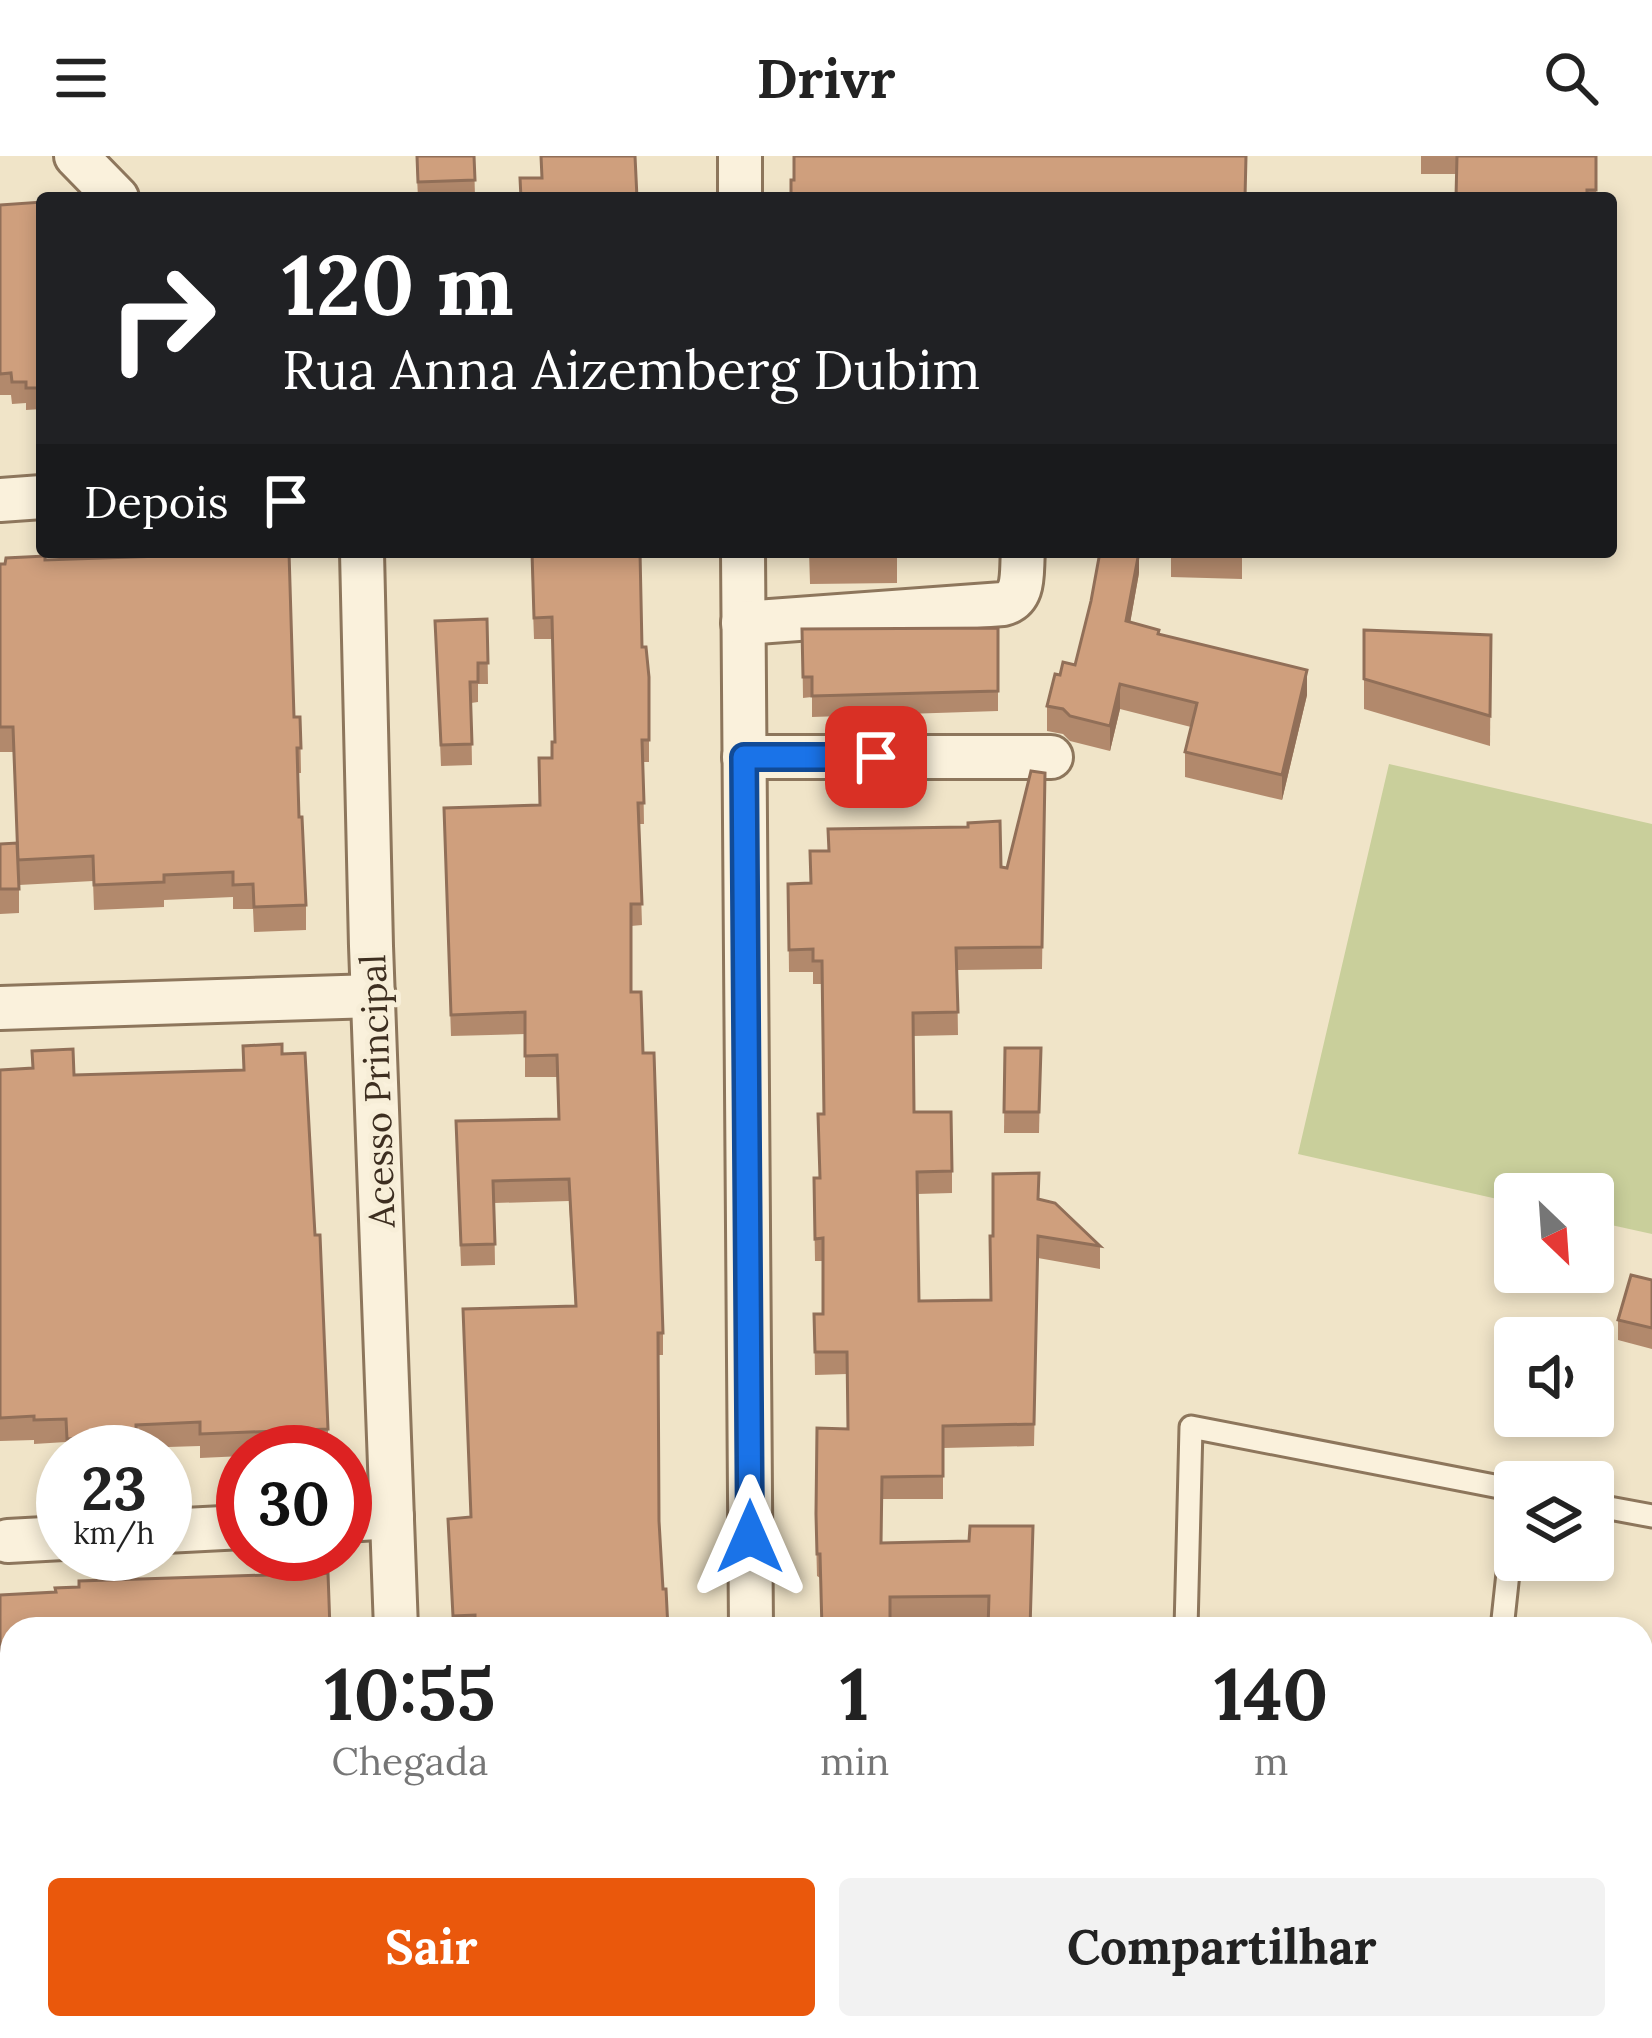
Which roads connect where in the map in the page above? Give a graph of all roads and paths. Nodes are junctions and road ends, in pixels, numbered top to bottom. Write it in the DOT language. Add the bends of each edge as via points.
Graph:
graph roads {
  1 [pos="76,156"];
  2 [pos="740,156"];
  3 [pos="111,192"];
  4 [pos="740,192"];
  5 [pos="36,497"];
  6 [pos="0,500"];
  7 [pos="362,558"];
  8 [pos="742,558"];
  9 [pos="1022,558"];
  10 [pos="743,623"];
  11 [pos="744,757"];
  12 [pos="1051,758"];
  13 [pos="374,996"];
  14 [pos="0,1008"];
  15 [pos="1494,1486"];
  16 [pos="1614,1508"];
  17 [pos="1652,1516"];
  18 [pos="392,1517"];
  19 [pos="372,1518"];
  20 [pos="36,1539"];
  21 [pos="8,1541"];
  22 [pos="1507,1581"];
  23 [pos="396,1617"];
  24 [pos="751,1617"];
  25 [pos="1186,1617"];
  26 [pos="1503,1617"];
  1 -- 3 [label="street"];
  2 -- 4 [label="street"];
  5 -- 6 [label="street"];
  7 -- 13 [label="street, Acesso Principal"];
  8 -- 10 [label="street"];
  9 -- 10 [label="street" via="1012,602"];
  10 -- 11 [label="street"];
  11 -- 12 [label="street"];
  11 -- 24 [label="street"];
  13 -- 14 [label="street"];
  13 -- 18 [label="street, Acesso Principal"];
  15 -- 25 [label="lane" via="1191,1427"];
  16 -- 17 [label="lane"];
  18 -- 19 [label="street"];
  18 -- 23 [label="street, Acesso Principal"];
  20 -- 21 [label="street"];
  22 -- 26 [label="lane"];
}
